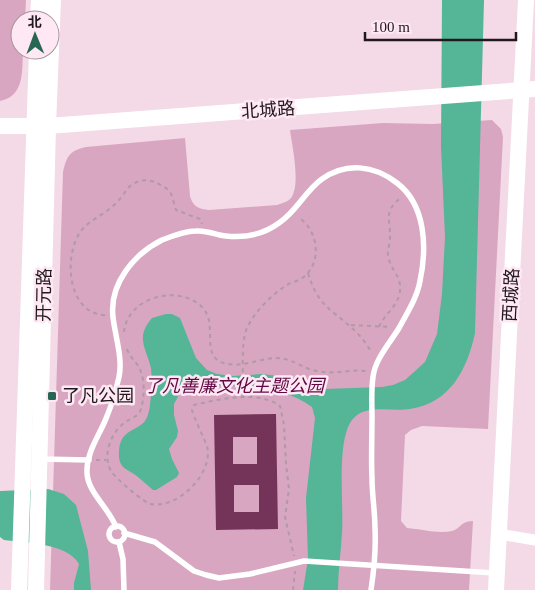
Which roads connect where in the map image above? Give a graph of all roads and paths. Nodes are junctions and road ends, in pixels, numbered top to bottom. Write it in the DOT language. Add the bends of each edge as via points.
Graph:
graph roads {
  1 [pos="53,0"];
  2 [pos="526,0"];
  3 [pos="37,60"];
  4 [pos="529,90"];
  5 [pos="0,126"];
  6 [pos="41,126"];
  7 [pos="408,194"];
  8 [pos="292,213"];
  9 [pos="205,231"];
  10 [pos="308,273"];
  11 [pos="112,314"];
  12 [pos="348,324"];
  13 [pos="400,327"];
  14 [pos="379,328"];
  15 [pos="124,337"];
  16 [pos="126,345"];
  17 [pos="378,362"];
  18 [pos="243,363"];
  19 [pos="374,372"];
  20 [pos="243,397"];
  21 [pos="40,459"];
  22 [pos="89,460"];
  23 [pos="107,460"];
  24 [pos="116,526"];
  25 [pos="124,533"];
  26 [pos="499,534"];
  27 [pos="535,540"];
  28 [pos="119,542"];
  29 [pos="294,563"];
  30 [pos="374,565"];
  31 [pos="497,573"];
  32 [pos="19,590"];
  33 [pos="36,590"];
  34 [pos="124,590"];
  35 [pos="293,590"];
  36 [pos="371,590"];
  37 [pos="496,590"];
  1 -- 6 [label="main road, 开元路"];
  2 -- 4 [label="main road, 西城路"];
  3 -- 6 [label="main road, 开元路"];
  4 -- 6 [label="main road, 北城路"];
  4 -- 26 [label="main road, 西城路"];
  5 -- 6 [label="main road, 北城路"];
  6 -- 21 [label="main road, 开元路"];
  6 -- 32 [label="main road, 开元路"];
  7 -- 8 [label="lane" via="378,171 355,167 322,179"];
  7 -- 13 [label="lane" via="420,216 422,268 420,283"];
  7 -- 14 [label="path" via="392,205 388,217 388,255 401,282 398,302"];
  8 -- 9 [label="lane" via="260,233 236,237"];
  8 -- 10 [label="path" via="306,222 313,233 316,248 314,265"];
  9 -- 11 [label="lane" via="186,232 141,253 123,276 116,291"];
  9 -- 11 [label="path" via="200,219 176,210 170,191 147,179 129,188 111,208 90,222 73,247 73,286 85,308 103,315"];
  10 -- 12 [label="path" via="321,301"];
  10 -- 18 [label="path" via="286,285 254,316 246,331"];
  11 -- 22 [label="lane" via="120,374"];
  12 -- 14 [label="path"];
  12 -- 17 [label="path"];
  13 -- 14 [label="path"];
  13 -- 17 [label="lane"];
  15 -- 18 [label="path" via="128,318 139,306 161,296 180,296 202,308 211,328 212,355 220,362"];
  16 -- 23 [label="path" via="141,371 141,410 115,432"];
  17 -- 19 [label="lane"];
  18 -- 19 [label="path" via="280,358 315,371"];
  18 -- 20 [label="path"];
  19 -- 30 [label="lane" via="371,472 376,531"];
  20 -- 23 [label="path" via="194,406 193,414 207,446 207,460 193,486 167,502 149,504 139,498 111,471"];
  20 -- 29 [label="path" via="274,401 280,406 288,489 285,517"];
  21 -- 22 [label="lane"];
  21 -- 33 [label="main road, 开元路"];
  22 -- 23 [label="path"];
  22 -- 24 [label="lane" via="90,484"];
  24 -- 25 [label="lane"];
  24 -- 28 [label="lane" via="110,530 109,537"];
  25 -- 28 [label="lane"];
  25 -- 29 [label="lane" via="156,542 184,565 219,578"];
  26 -- 27 [label="street"];
  26 -- 31 [label="main road, 西城路"];
  28 -- 34 [label="lane"];
  29 -- 30 [label="lane"];
  29 -- 35 [label="path"];
  30 -- 31 [label="lane"];
  30 -- 36 [label="lane"];
  31 -- 37 [label="main road, 西城路"];
}
